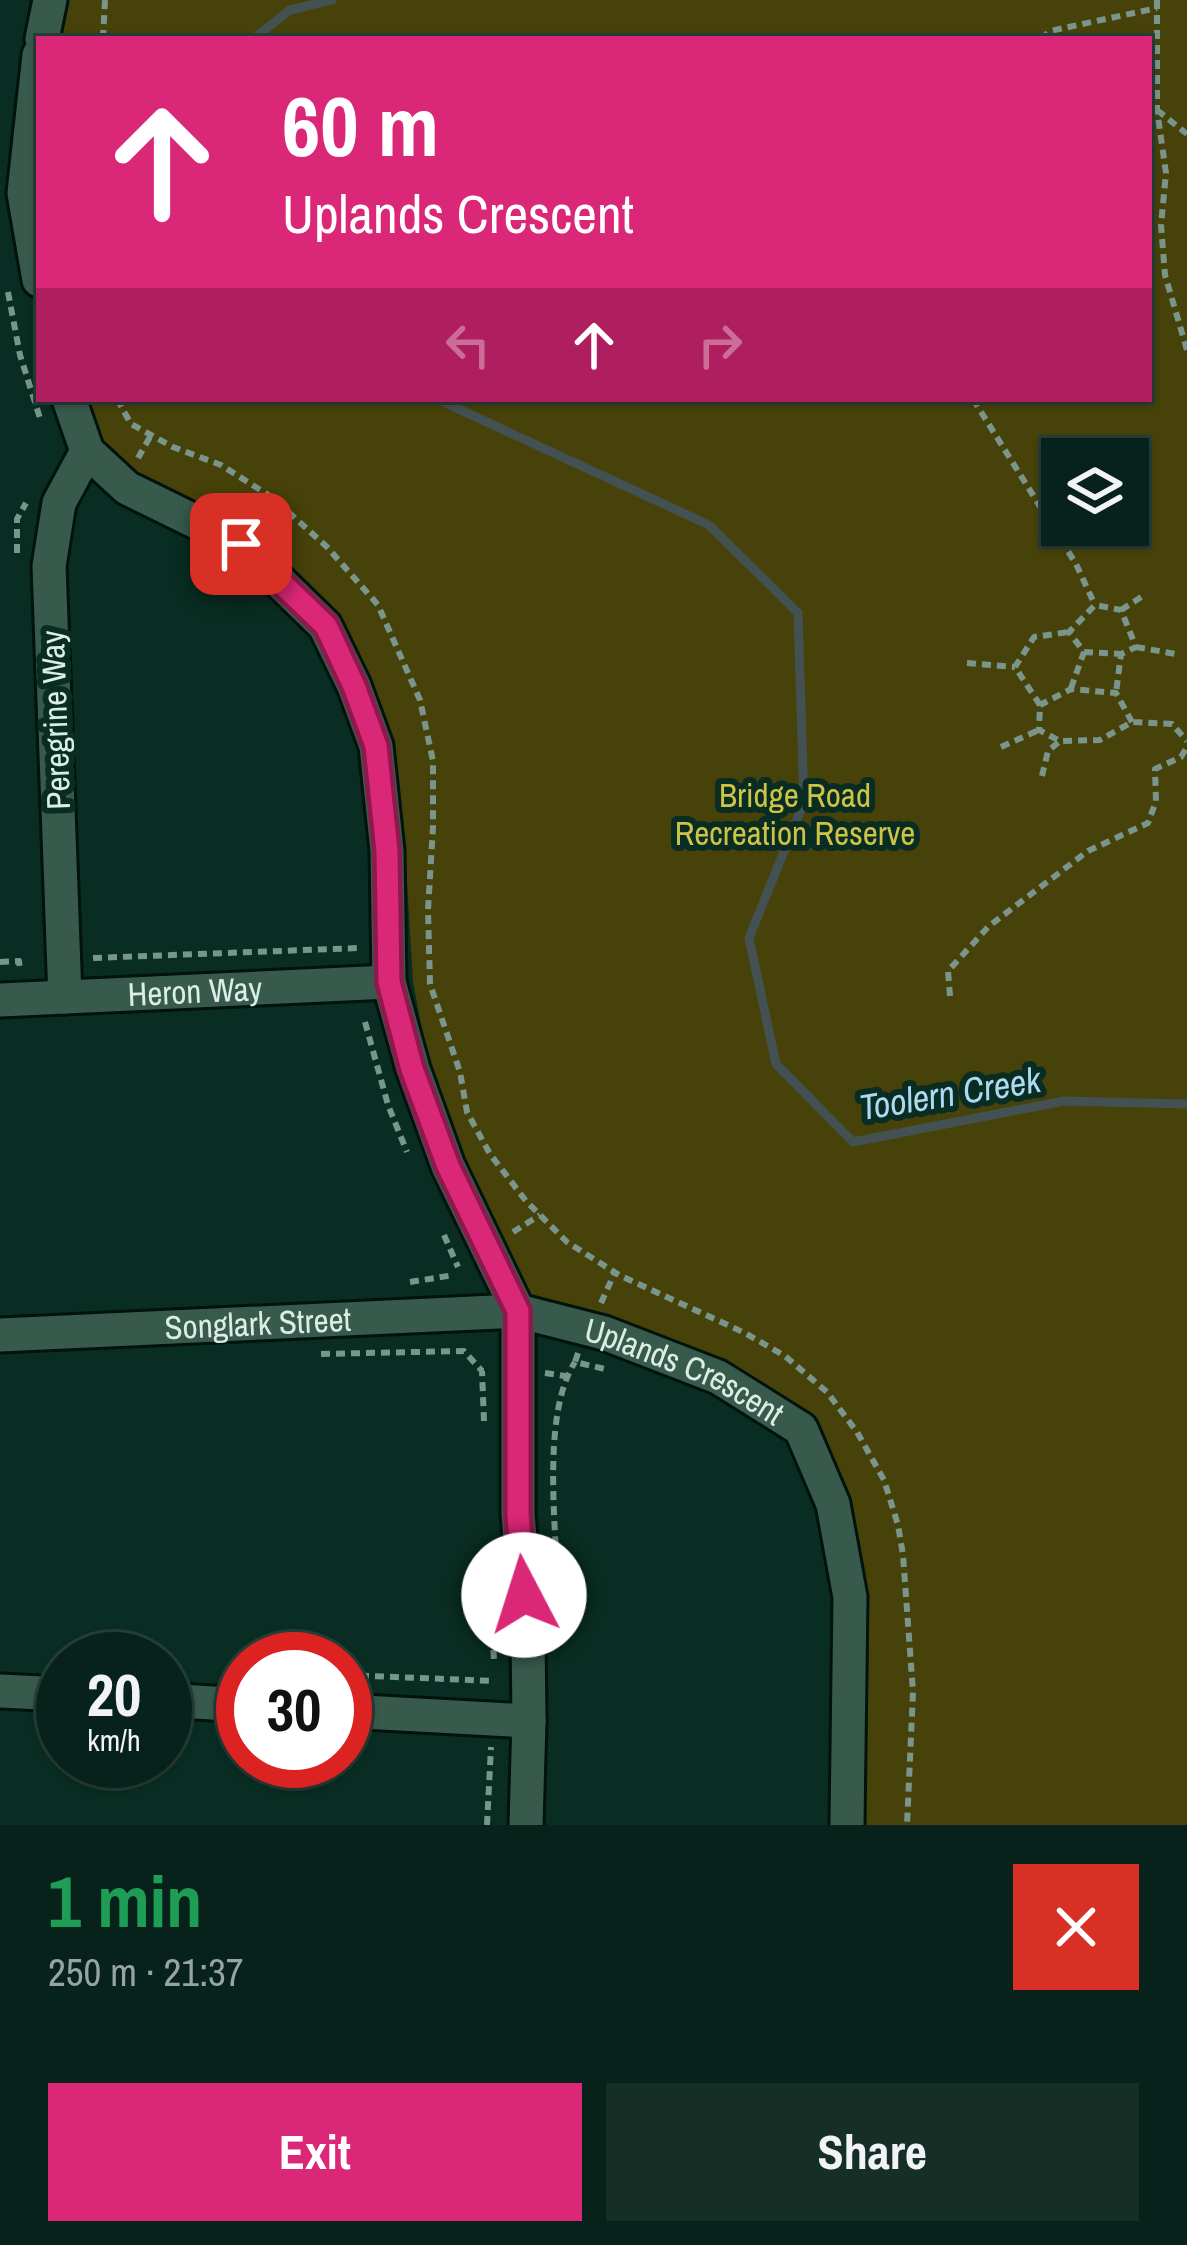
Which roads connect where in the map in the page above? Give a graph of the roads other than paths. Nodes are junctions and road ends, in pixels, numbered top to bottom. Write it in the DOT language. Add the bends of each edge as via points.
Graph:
graph roads {
  1 [pos="50,0"];
  2 [pos="43,36"];
  3 [pos="36,70"];
  4 [pos="12,194"];
  5 [pos="24,285"];
  6 [pos="70,402"];
  7 [pos="87,451"];
  8 [pos="389,982"];
  9 [pos="65,997"];
  10 [pos="0,1000"];
  11 [pos="518,1311"];
  12 [pos="0,1335"];
  13 [pos="0,1691"];
  14 [pos="36,1693"];
  15 [pos="372,1712"];
  16 [pos="529,1721"];
  17 [pos="526,1825"];
  18 [pos="847,1825"];
  1 -- 2 [label="street"];
  3 -- 4 [label="street"];
  4 -- 5 [label="street"];
  6 -- 7 [label="street"];
  7 -- 8 [label="street" via="123,484 241,544 326,626 376,746"];
  7 -- 9 [label="street, Peregrine Way" via="58,503 49,566"];
  8 -- 9 [label="street, Heron Way"];
  8 -- 11 [label="street" via="448,1166"];
  9 -- 10 [label="street, Heron Way"];
  11 -- 12 [label="street, Songlark Street"];
  11 -- 16 [label="street"];
  11 -- 18 [label="street, Uplands Crescent" via="718,1377 801,1429 833,1504 850,1597"];
  13 -- 14 [label="street"];
  15 -- 16 [label="street"];
  16 -- 17 [label="street"];
}
